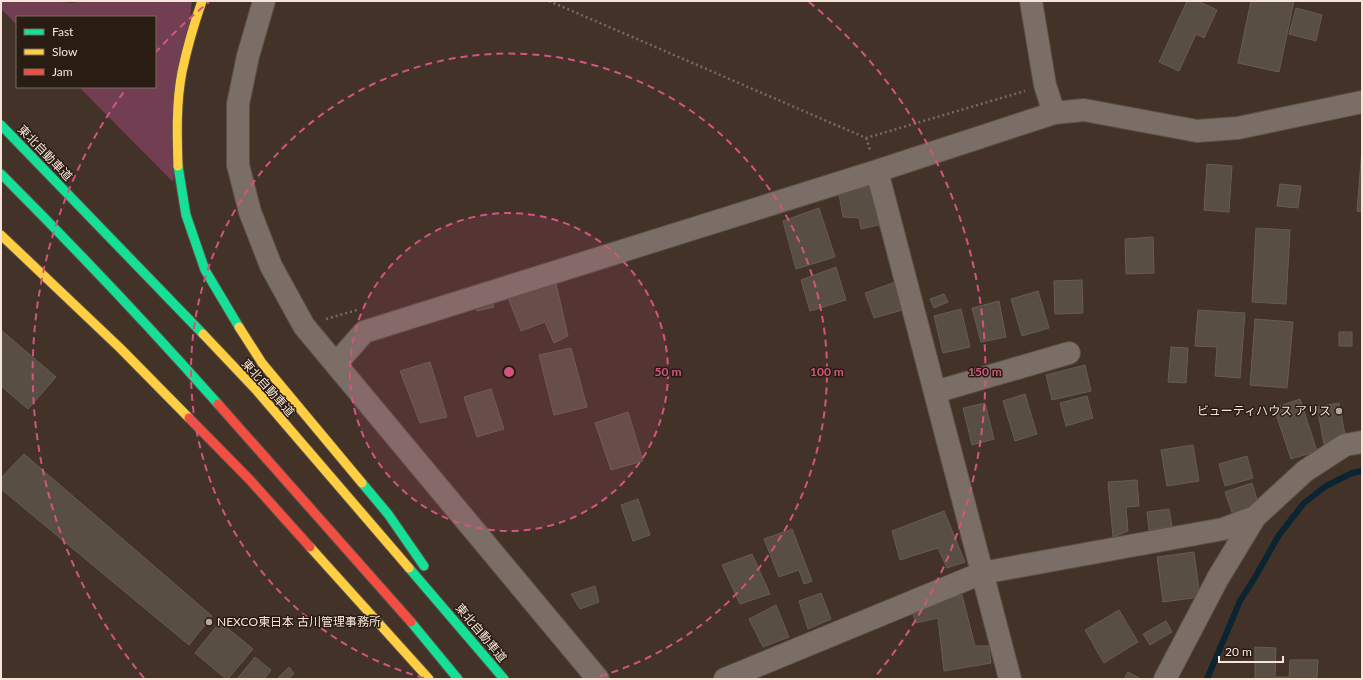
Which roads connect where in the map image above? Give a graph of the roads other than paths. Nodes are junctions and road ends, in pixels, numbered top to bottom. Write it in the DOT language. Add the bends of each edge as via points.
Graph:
graph roads {
  1 [pos="202,1"];
  2 [pos="264,1"];
  3 [pos="1031,1"];
  4 [pos="1362,102"];
  5 [pos="1054,113"];
  6 [pos="1,125"];
  7 [pos="877,171"];
  8 [pos="1,174"];
  9 [pos="1,235"];
  10 [pos="1069,353"];
  11 [pos="336,364"];
  12 [pos="935,392"];
  13 [pos="1362,442"];
  14 [pos="1255,517"];
  15 [pos="428,572"];
  16 [pos="982,572"];
  17 [pos="436,585"];
  18 [pos="480,650"];
  19 [pos="429,679"];
  20 [pos="458,679"];
  21 [pos="504,679"];
  22 [pos="598,679"];
  23 [pos="725,679"];
  24 [pos="1010,679"];
  25 [pos="1164,679"];
  1 -- 15 [label="highway" via="182,73 177,120 178,166 186,215 205,270 262,363 388,514"];
  2 -- 11 [label="street" via="248,56 238,104 238,165 250,212 270,266 304,326"];
  3 -- 5 [label="street" via="1045,85"];
  4 -- 5 [label="street" via="1238,128 1197,131 1084,110"];
  5 -- 7 [label="street"];
  6 -- 18 [label="highway, 東北自動車道" via="257,392"];
  7 -- 11 [label="street" via="364,332"];
  7 -- 12 [label="street"];
  8 -- 20 [label="highway" via="74,246 159,337 425,637"];
  9 -- 19 [label="highway" via="120,348 249,479"];
  10 -- 12 [label="street"];
  11 -- 22 [label="street"];
  12 -- 16 [label="street"];
  13 -- 14 [label="street" via="1345,445 1305,471"];
  14 -- 16 [label="street" via="1223,529"];
  14 -- 25 [label="street" via="1218,578"];
  16 -- 23 [label="street"];
  16 -- 24 [label="street"];
  17 -- 18 [label="highway"];
  18 -- 21 [label="highway, 東北自動車道"];
}
